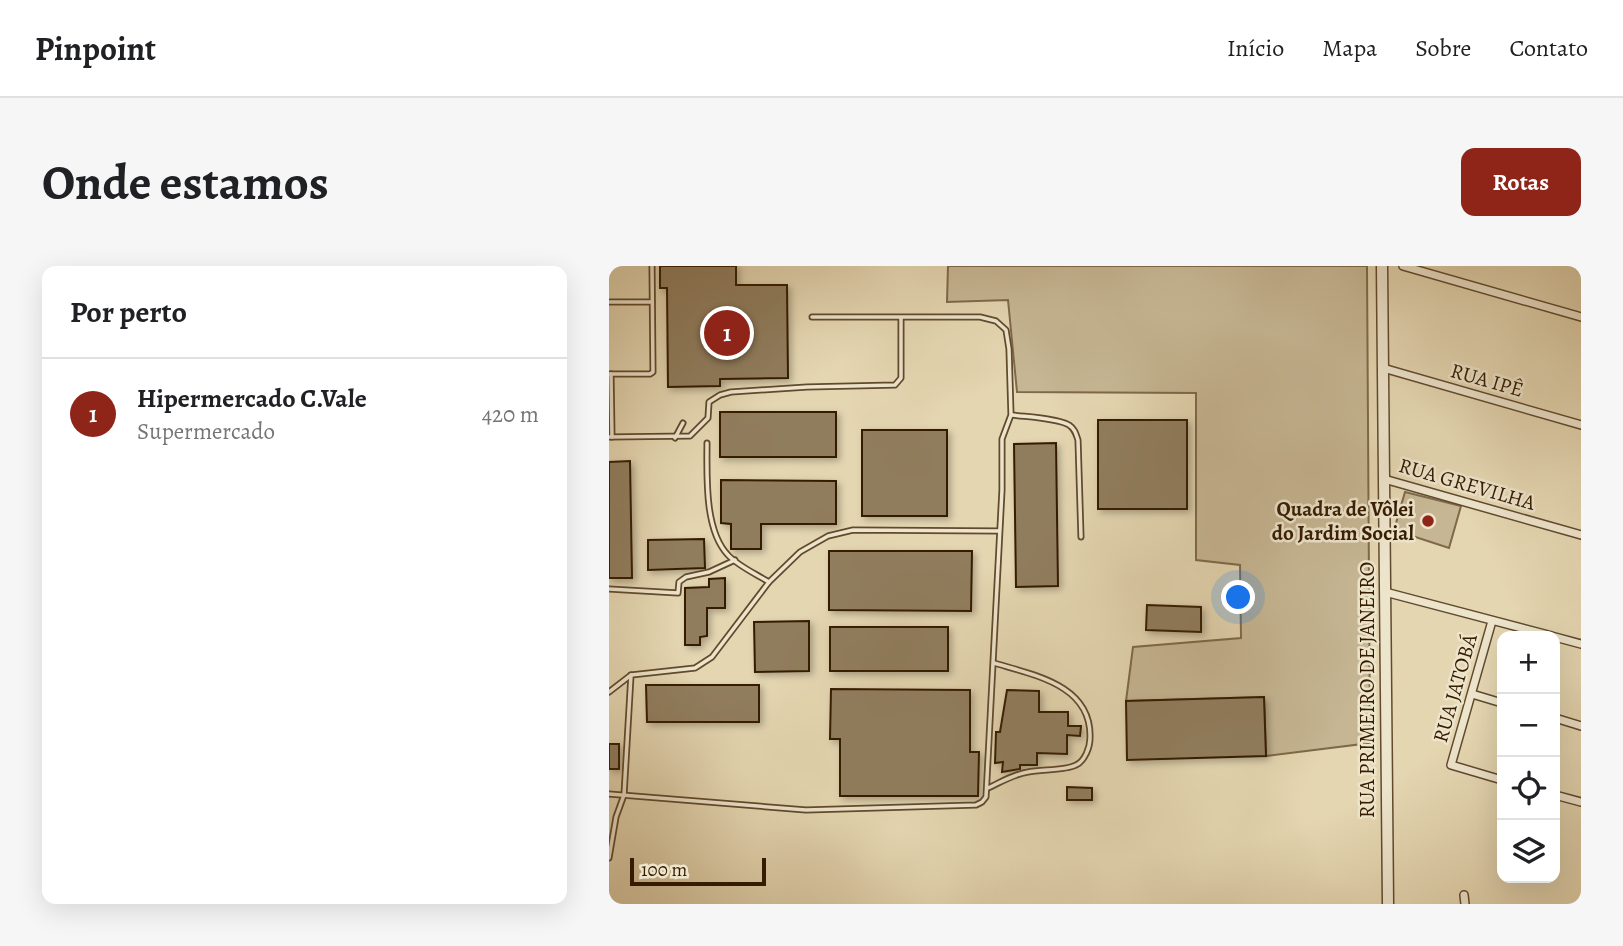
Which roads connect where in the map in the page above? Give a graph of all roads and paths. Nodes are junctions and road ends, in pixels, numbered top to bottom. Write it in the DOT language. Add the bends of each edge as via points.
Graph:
graph roads {
  1 [pos="652,266"];
  2 [pos="1382,266"];
  3 [pos="1403,266"];
  4 [pos="609,302"];
  5 [pos="652,302"];
  6 [pos="812,317"];
  7 [pos="1581,317"];
  8 [pos="901,318"];
  9 [pos="1383,368"];
  10 [pos="610,374"];
  11 [pos="1011,415"];
  12 [pos="683,424"];
  13 [pos="1581,425"];
  14 [pos="611,437"];
  15 [pos="675,438"];
  16 [pos="707,443"];
  17 [pos="1384,479"];
  18 [pos="999,531"];
  19 [pos="1581,535"];
  20 [pos="1081,537"];
  21 [pos="735,561"];
  22 [pos="769,582"];
  23 [pos="609,589"];
  24 [pos="1385,592"];
  25 [pos="1492,621"];
  26 [pos="1530,631"];
  27 [pos="1560,639"];
  28 [pos="1581,644"];
  29 [pos="994,663"];
  30 [pos="631,675"];
  31 [pos="609,692"];
  32 [pos="1472,694"];
  33 [pos="1497,702"];
  34 [pos="1560,720"];
  35 [pos="1581,726"];
  36 [pos="1497,778"];
  37 [pos="988,788"];
  38 [pos="609,794"];
  39 [pos="624,795"];
  40 [pos="1560,796"];
  41 [pos="1581,802"];
  42 [pos="609,858"];
  43 [pos="1464,895"];
  44 [pos="1388,904"];
  45 [pos="1465,904"];
  1 -- 5 [label="lane"];
  2 -- 9 [label="street, RUA PRIMEIRO DE JANEIRO"];
  3 -- 7 [label="street"];
  4 -- 5 [label="lane"];
  5 -- 10 [label="lane" via="652,373"];
  6 -- 8 [label="lane"];
  8 -- 11 [label="lane" via="996,321 1006,330"];
  8 -- 15 [label="lane" via="901,378 895,385 731,392 709,402 708,418 702,426 689,436"];
  9 -- 13 [label="street, RUA IPÊ"];
  9 -- 17 [label="street, RUA PRIMEIRO DE JANEIRO"];
  10 -- 14 [label="lane"];
  11 -- 18 [label="lane" via="1002,439"];
  11 -- 20 [label="lane" via="1059,422 1075,430"];
  12 -- 15 [label="lane"];
  14 -- 15 [label="lane"];
  16 -- 21 [label="lane" via="708,506 722,545"];
  17 -- 19 [label="street, RUA GREVILHA"];
  17 -- 24 [label="street, RUA PRIMEIRO DE JANEIRO"];
  18 -- 22 [label="lane" via="853,530 828,536 800,552"];
  18 -- 29 [label="lane"];
  21 -- 22 [label="lane"];
  21 -- 23 [label="lane" via="686,577 678,593"];
  22 -- 30 [label="lane" via="712,657 695,668"];
  24 -- 25 [label="street"];
  24 -- 44 [label="street, RUA PRIMEIRO DE JANEIRO"];
  25 -- 26 [label="street"];
  25 -- 32 [label="street, RUA JATOBÁ"];
  27 -- 28 [label="street"];
  29 -- 37 [label="lane"];
  29 -- 37 [label="lane" via="1066,690 1081,703 1090,720 1090,742 1075,766 1026,772"];
  30 -- 31 [label="lane"];
  30 -- 39 [label="lane"];
  32 -- 33 [label="street"];
  32 -- 36 [label="street, RUA JATOBÁ" via="1451,765"];
  34 -- 35 [label="street"];
  37 -- 39 [label="lane" via="976,805 806,810"];
  38 -- 39 [label="lane"];
  39 -- 42 [label="lane"];
  40 -- 41 [label="street"];
  43 -- 45 [label="street"];
}
